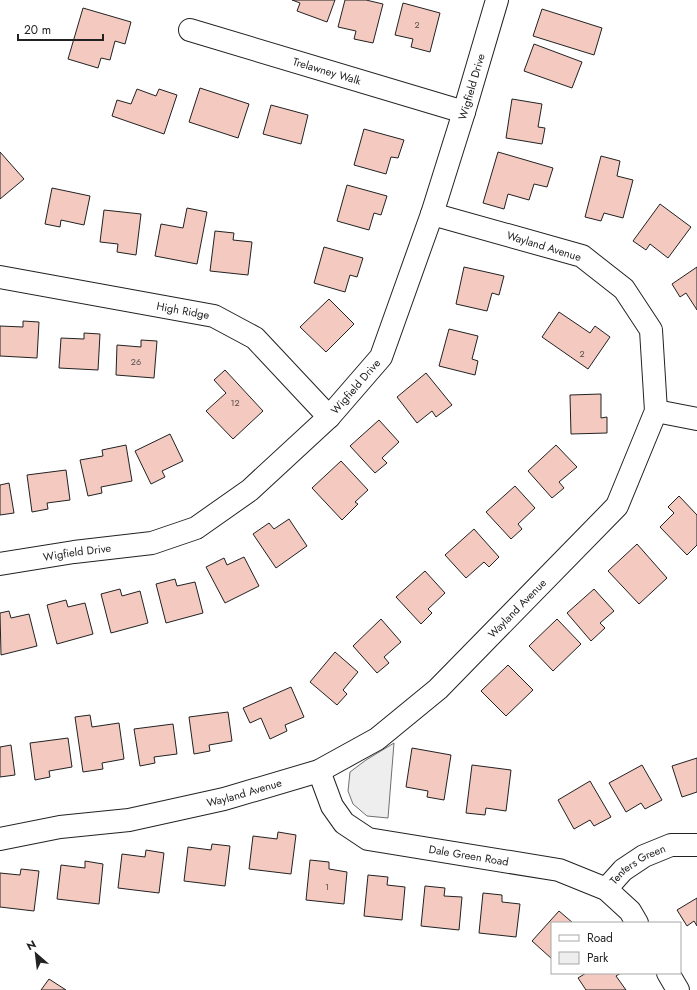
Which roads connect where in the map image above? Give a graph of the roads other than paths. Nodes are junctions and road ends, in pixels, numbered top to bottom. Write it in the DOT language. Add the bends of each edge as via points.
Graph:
graph roads {
  1 [pos="496,0"];
  2 [pos="190,30"];
  3 [pos="464,112"];
  4 [pos="432,214"];
  5 [pos="0,276"];
  6 [pos="656,411"];
  7 [pos="329,417"];
  8 [pos="697,419"];
  9 [pos="0,564"];
  10 [pos="319,770"];
  11 [pos="0,839"];
  12 [pos="697,845"];
  13 [pos="606,889"];
  14 [pos="636,922"];
  15 [pos="669,974"];
  16 [pos="678,990"];
  1 -- 3 [label="street, Wigfield Drive"];
  2 -- 3 [label="street, Trelawney Walk"];
  3 -- 4 [label="street, Wigfield Drive"];
  4 -- 6 [label="street, Wayland Avenue" via="582,256 624,289 651,330"];
  4 -- 7 [label="street, Wigfield Drive" via="381,357"];
  5 -- 7 [label="street, High Ridge" via="214,316 255,338"];
  6 -- 8 [label="street"];
  6 -- 10 [label="street, Wayland Avenue" via="617,506 438,689 377,739"];
  7 -- 9 [label="street, Wigfield Drive" via="250,490 196,528 152,543"];
  10 -- 11 [label="street, Wayland Avenue" via="224,799 128,820 60,827"];
  10 -- 13 [label="street, Dale Green Road" via="332,806 344,823 368,839 559,870"];
  12 -- 13 [label="street, Tenters Green" via="671,845 644,856 623,870"];
  13 -- 14 [label="street, Dale Green Road" via="630,911"];
  15 -- 16 [label="street"];
}
